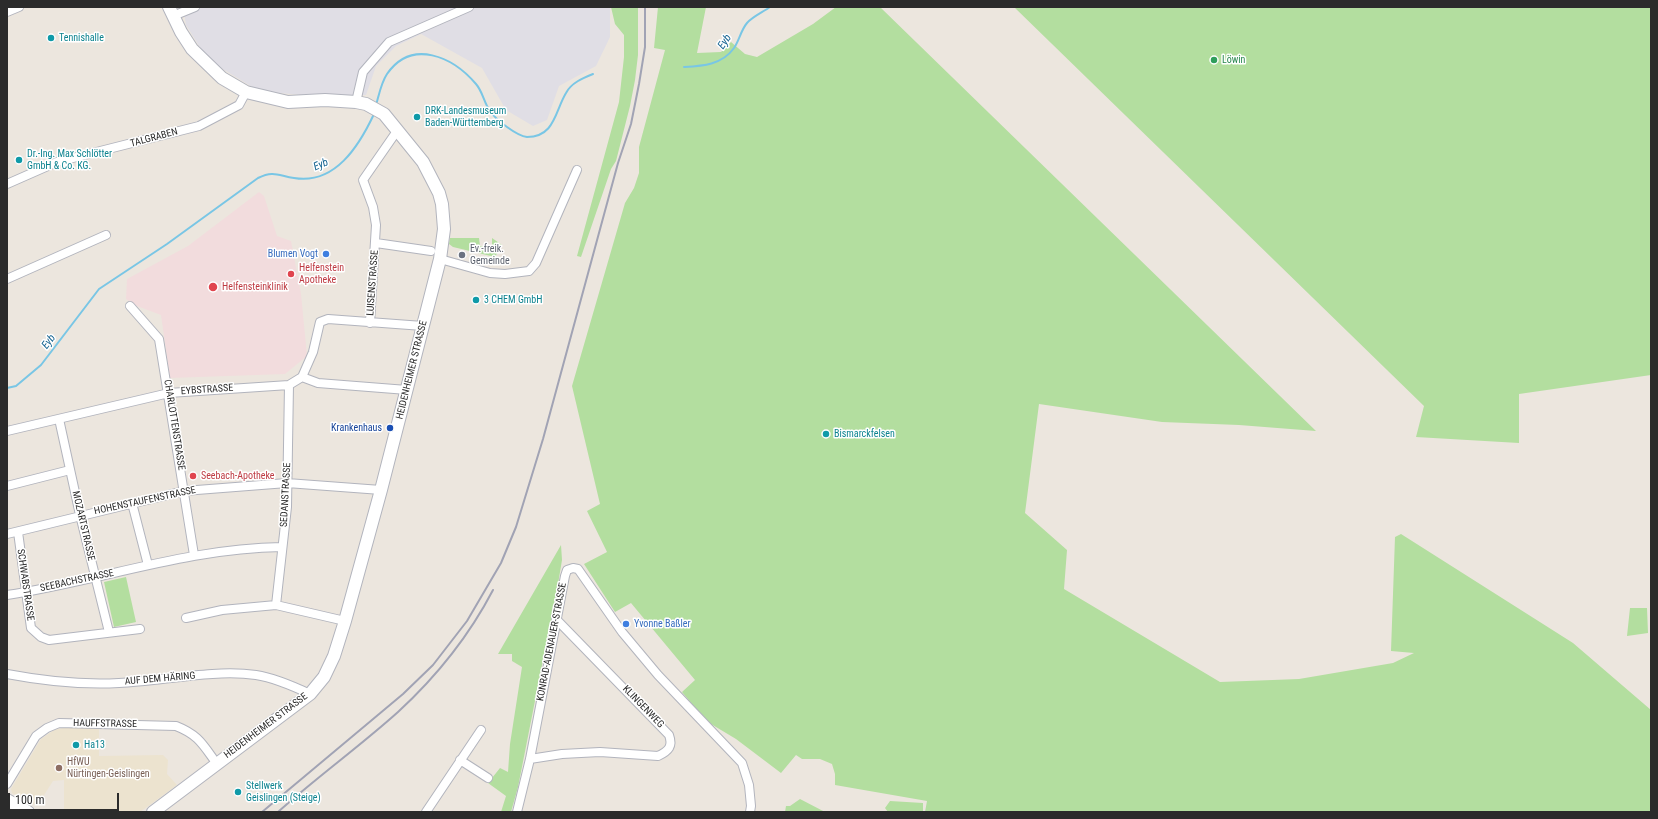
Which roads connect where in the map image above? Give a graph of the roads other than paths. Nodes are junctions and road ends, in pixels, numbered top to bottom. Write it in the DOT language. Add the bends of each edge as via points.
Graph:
graph roads {
  1 [pos="19,7"];
  2 [pos="195,7"];
  3 [pos="470,7"];
  4 [pos="7,12"];
  5 [pos="171,12"];
  6 [pos="246,92"];
  7 [pos="361,103"];
  8 [pos="397,131"];
  9 [pos="577,170"];
  10 [pos="7,184"];
  11 [pos="106,235"];
  12 [pos="376,242"];
  13 [pos="435,255"];
  14 [pos="7,279"];
  15 [pos="130,306"];
  16 [pos="370,323"];
  17 [pos="423,326"];
  18 [pos="302,377"];
  19 [pos="289,384"];
  20 [pos="407,390"];
  21 [pos="168,392"];
  22 [pos="59,419"];
  23 [pos="7,430"];
  24 [pos="70,470"];
  25 [pos="287,483"];
  26 [pos="7,486"];
  27 [pos="381,490"];
  28 [pos="184,491"];
  29 [pos="132,503"];
  30 [pos="80,515"];
  31 [pos="18,532"];
  32 [pos="7,534"];
  33 [pos="282,547"];
  34 [pos="194,555"];
  35 [pos="148,565"];
  36 [pos="95,577"];
  37 [pos="26,592"];
  38 [pos="7,595"];
  39 [pos="276,605"];
  40 [pos="186,618"];
  41 [pos="556,619"];
  42 [pos="345,621"];
  43 [pos="140,629"];
  44 [pos="109,632"];
  45 [pos="7,674"];
  46 [pos="310,694"];
  47 [pos="481,730"];
  48 [pos="530,758"];
  49 [pos="460,760"];
  50 [pos="217,764"];
  51 [pos="488,778"];
  52 [pos="7,784"];
  53 [pos="7,800"];
  54 [pos="28,812"];
  55 [pos="153,812"];
  56 [pos="426,812"];
  57 [pos="517,812"];
  58 [pos="750,812"];
  1 -- 4 [label="street"];
  2 -- 5 [label="street"];
  3 -- 7 [label="street" via="389,42 363,72"];
  5 -- 6 [label="street, HEIDENHEIMER STRASSE" via="192,49 222,78"];
  6 -- 7 [label="street, HEIDENHEIMER STRASSE" via="288,102 325,100"];
  6 -- 10 [label="street, TALGRABEN" via="239,104 199,126 57,162"];
  7 -- 8 [label="street, HEIDENHEIMER STRASSE" via="384,114"];
  8 -- 12 [label="street, LUISENSTRASSE" via="363,180 373,207"];
  8 -- 13 [label="street, HEIDENHEIMER STRASSE" via="423,162 439,193 444,229"];
  9 -- 13 [label="street, LUISENSTRASSE" via="536,263 529,270 505,274 490,273"];
  11 -- 14 [label="street"];
  12 -- 13 [label="street, LUISENSTRASSE"];
  12 -- 16 [label="street, LUISENSTRASSE"];
  13 -- 17 [label="street, HEIDENHEIMER STRASSE"];
  15 -- 21 [label="street, CHARLOTTENSTRASSE" via="159,339"];
  16 -- 17 [label="street"];
  16 -- 18 [label="street" via="328,319 320,322 313,352"];
  17 -- 20 [label="street, HEIDENHEIMER STRASSE"];
  18 -- 19 [label="street, EYBSTRASSE"];
  18 -- 20 [label="street" via="318,383"];
  19 -- 21 [label="street, EYBSTRASSE"];
  19 -- 25 [label="street, SEDANSTRASSE"];
  20 -- 27 [label="street, HEIDENHEIMER STRASSE"];
  21 -- 22 [label="street, EYBSTRASSE"];
  21 -- 28 [label="street, CHARLOTTENSTRASSE"];
  22 -- 23 [label="street, EYBSTRASSE"];
  22 -- 24 [label="street, MOZARTSTRASSE"];
  24 -- 26 [label="street"];
  24 -- 30 [label="street, MOZARTSTRASSE"];
  25 -- 27 [label="street, HOHENSTAUFENSTRASSE"];
  25 -- 28 [label="street, HOHENSTAUFENSTRASSE"];
  25 -- 33 [label="street, SEDANSTRASSE"];
  27 -- 42 [label="street, HEIDENHEIMER STRASSE"];
  28 -- 29 [label="street, HOHENSTAUFENSTRASSE"];
  28 -- 34 [label="street, CHARLOTTENSTRASSE"];
  29 -- 30 [label="street, HOHENSTAUFENSTRASSE"];
  29 -- 35 [label="street"];
  30 -- 31 [label="street, HOHENSTAUFENSTRASSE"];
  30 -- 36 [label="street, MOZARTSTRASSE"];
  31 -- 32 [label="street, HOHENSTAUFENSTRASSE"];
  31 -- 37 [label="street, SCHWABSTRASSE"];
  33 -- 34 [label="street, SEEBACHSTRASSE"];
  33 -- 39 [label="street, SEDANSTRASSE"];
  34 -- 35 [label="street, SEEBACHSTRASSE"];
  35 -- 36 [label="street, SEEBACHSTRASSE"];
  36 -- 37 [label="street, SEEBACHSTRASSE"];
  36 -- 44 [label="street, MOZARTSTRASSE"];
  37 -- 38 [label="street, SEEBACHSTRASSE"];
  37 -- 44 [label="street, SCHWABSTRASSE" via="31,628 41,637 49,640"];
  39 -- 40 [label="street" via="222,610"];
  39 -- 42 [label="street"];
  41 -- 48 [label="street, KONRAD-ADENAUER-STRASSE"];
  41 -- 48 [label="street, KLINGENWEG" via="669,735 671,745 667,752 658,756 600,752"];
  41 -- 58 [label="street, KONRAD-ADENAUER-STRASSE" via="567,570 578,569 622,632 654,670 742,763 751,796"];
  42 -- 46 [label="street, HEIDENHEIMER STRASSE" via="324,677"];
  43 -- 44 [label="street, SCHWABSTRASSE"];
  45 -- 46 [label="street, AUF DEM HÄRING" via="47,681 118,683 236,673 279,681"];
  46 -- 50 [label="street, HEIDENHEIMER STRASSE"];
  47 -- 49 [label="street"];
  48 -- 57 [label="street, KONRAD-ADENAUER-STRASSE"];
  49 -- 51 [label="street"];
  49 -- 56 [label="street"];
  50 -- 52 [label="street, HAUFFSTRASSE" via="197,737 176,726 59,723 36,736"];
  50 -- 55 [label="street, HEIDENHEIMER STRASSE"];
  53 -- 54 [label="street"];
}
